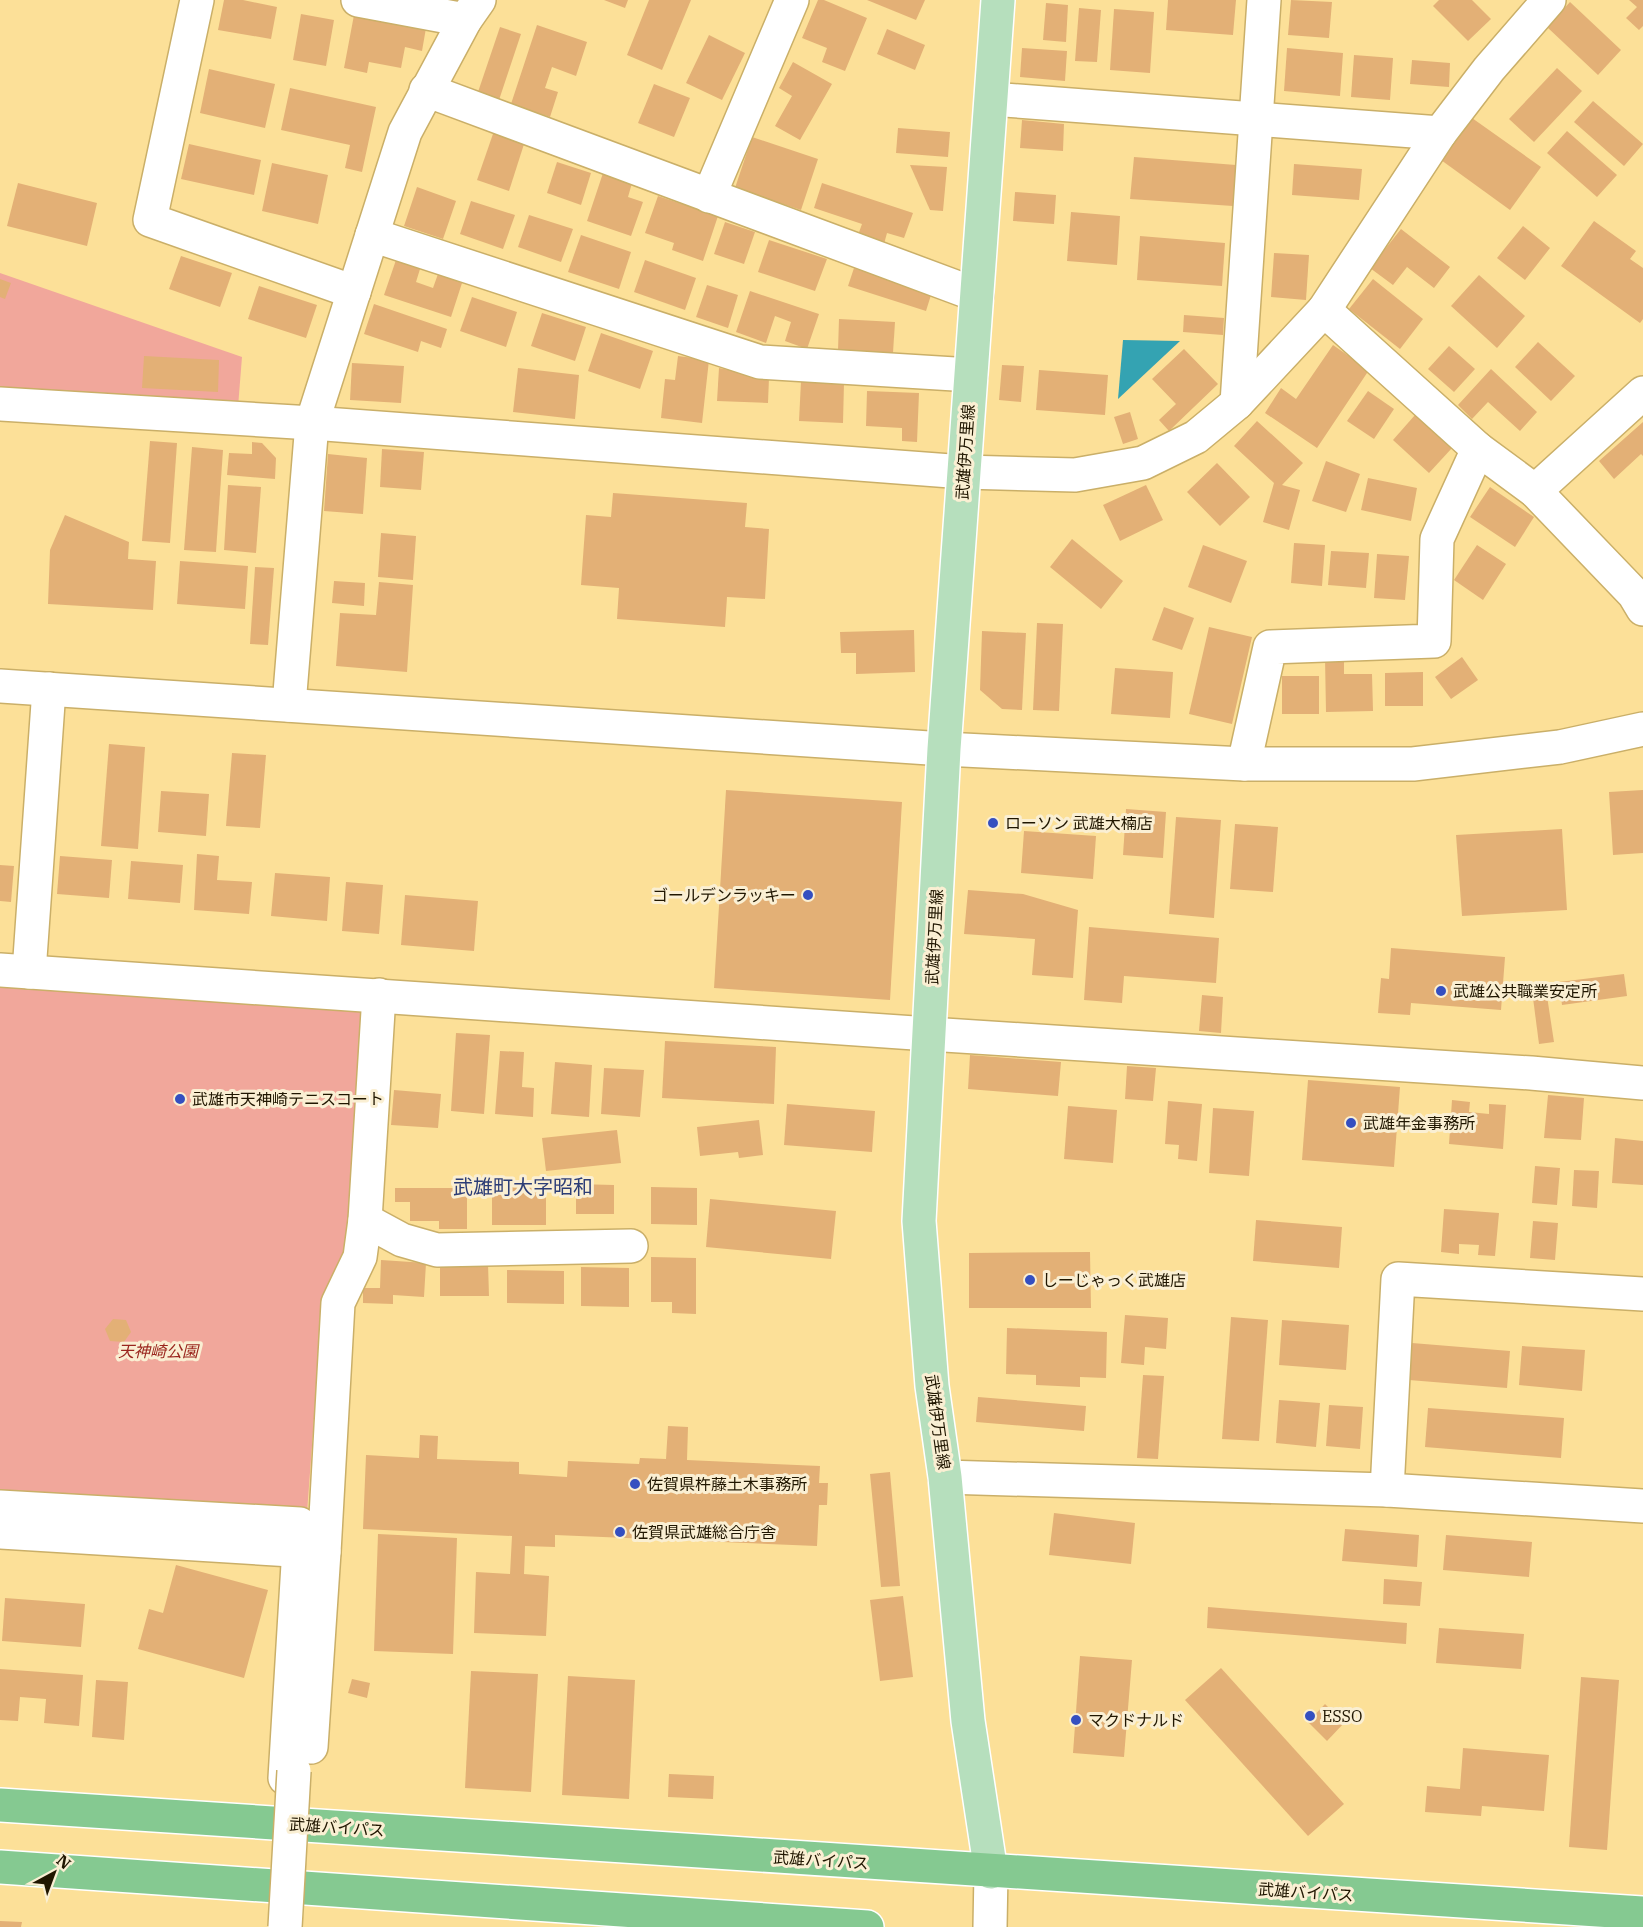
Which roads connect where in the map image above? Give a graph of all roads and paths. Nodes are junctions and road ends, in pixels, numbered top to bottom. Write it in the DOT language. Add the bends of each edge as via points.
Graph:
graph roads {
  1 [pos="197,0"];
  2 [pos="358,0"];
  3 [pos="792,0"];
  4 [pos="998,0"];
  5 [pos="1264,0"];
  6 [pos="1549,0"];
  7 [pos="472,10"];
  8 [pos="426,90"];
  9 [pos="991,99"];
  10 [pos="1256,120"];
  11 [pos="1440,134"];
  12 [pos="710,196"];
  13 [pos="372,235"];
  14 [pos="354,292"];
  15 [pos="977,295"];
  16 [pos="1324,310"];
  17 [pos="971,375"];
  18 [pos="1643,393"];
  19 [pos="0,404"];
  20 [pos="1237,404"];
  21 [pos="312,423"];
  22 [pos="1478,449"];
  23 [pos="964,472"];
  24 [pos="1535,491"];
  25 [pos="1643,609"];
  26 [pos="0,686"];
  27 [pos="49,689"];
  28 [pos="289,705"];
  29 [pos="1643,729"];
  30 [pos="944,748"];
  31 [pos="1244,764"];
  32 [pos="14,971"];
  33 [pos="379,995"];
  34 [pos="929,1034"];
  35 [pos="1643,1083"];
  36 [pos="365,1220"];
  37 [pos="631,1246"];
  38 [pos="1643,1294"];
  39 [pos="945,1477"];
  40 [pos="1387,1491"];
  41 [pos="1643,1506"];
  42 [pos="0,1507"];
  43 [pos="0,1532"];
  44 [pos="307,1551"];
  45 [pos="0,1805"];
  46 [pos="0,1867"];
  47 [pos="991,1872"];
  48 [pos="1643,1913"];
  49 [pos="285,1927"];
  50 [pos="867,1927"];
  51 [pos="990,1927"];
  1 -- 14 [label="street" via="150,220"];
  2 -- 7 [label="street"];
  3 -- 12 [label="street"];
  4 -- 9 [label="main road, 武雄伊万里線"];
  5 -- 10 [label="street"];
  6 -- 11 [label="street" via="1489,69"];
  7 -- 8 [label="street"];
  8 -- 12 [label="street"];
  8 -- 13 [label="street" via="405,132"];
  9 -- 10 [label="street"];
  9 -- 15 [label="main road, 武雄伊万里線"];
  10 -- 11 [label="street"];
  10 -- 20 [label="street"];
  11 -- 16 [label="street"];
  12 -- 15 [label="street"];
  13 -- 14 [label="street"];
  13 -- 17 [label="street" via="760,362"];
  14 -- 21 [label="street"];
  15 -- 17 [label="main road, 武雄伊万里線"];
  16 -- 20 [label="street"];
  16 -- 22 [label="street"];
  17 -- 23 [label="main road, 武雄伊万里線"];
  18 -- 24 [label="street"];
  19 -- 21 [label="street"];
  20 -- 23 [label="street" via="1196,437 1143,463 1075,475"];
  21 -- 23 [label="street"];
  21 -- 28 [label="street"];
  22 -- 24 [label="street"];
  22 -- 31 [label="street" via="1437,539 1434,641 1270,647"];
  23 -- 30 [label="main road, 武雄伊万里線"];
  24 -- 25 [label="street" via="1634,594"];
  26 -- 27 [label="street"];
  27 -- 28 [label="street"];
  27 -- 32 [label="street"];
  28 -- 30 [label="street"];
  29 -- 31 [label="street" via="1560,747 1413,764"];
  30 -- 31 [label="street"];
  30 -- 34 [label="main road, 武雄伊万里線"];
  32 -- 33 [label="street"];
  33 -- 34 [label="street"];
  33 -- 36 [label="street"];
  34 -- 35 [label="street"];
  34 -- 39 [label="main road, 武雄伊万里線" via="919,1221 932,1386"];
  36 -- 37 [label="street" via="402,1240 437,1250"];
  36 -- 44 [label="street" via="360,1257 338,1303"];
  38 -- 40 [label="street" via="1398,1278"];
  39 -- 40 [label="street"];
  39 -- 47 [label="main road, 武雄伊万里線" via="968,1721"];
  40 -- 41 [label="street"];
  42 -- 44 [label="street" via="300,1524"];
  43 -- 44 [label="street"];
  44 -- 49 [label="street, bridge"];
  45 -- 47 [label="highway, 武雄バイパス"];
  46 -- 50 [label="highway"];
  47 -- 48 [label="highway, 武雄バイパス"];
  47 -- 51 [label="street"];
}
